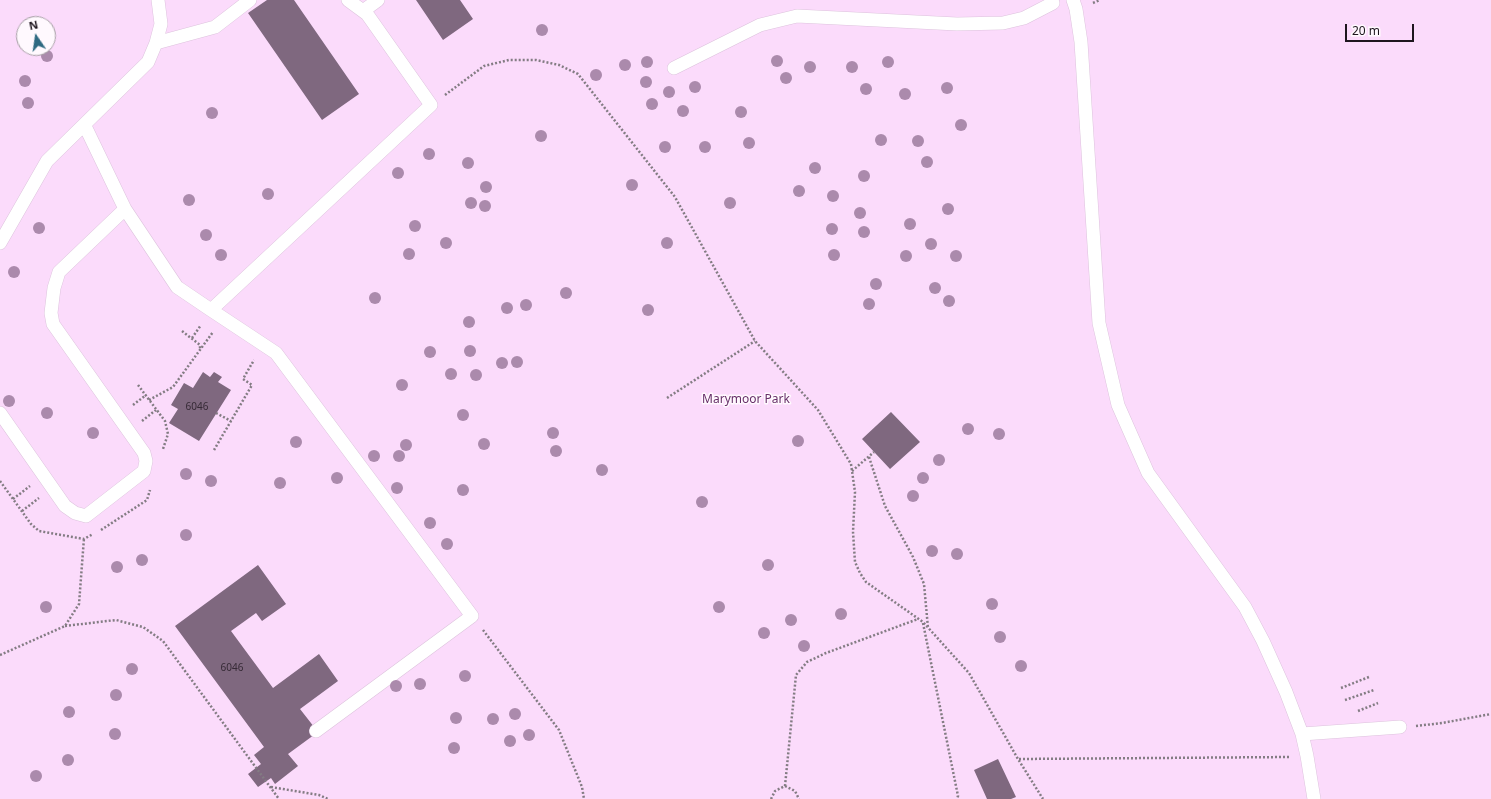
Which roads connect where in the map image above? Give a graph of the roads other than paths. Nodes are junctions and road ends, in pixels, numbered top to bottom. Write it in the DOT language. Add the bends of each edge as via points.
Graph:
graph roads {
  1 [pos="158,0"];
  2 [pos="250,0"];
  3 [pos="348,0"];
  4 [pos="378,0"];
  5 [pos="1051,1"];
  6 [pos="1074,5"];
  7 [pos="363,10"];
  8 [pos="156,43"];
  9 [pos="674,68"];
  10 [pos="84,126"];
  11 [pos="126,210"];
  12 [pos="0,243"];
  13 [pos="208,314"];
  14 [pos="0,414"];
  15 [pos="1400,727"];
  16 [pos="316,731"];
  17 [pos="1302,734"];
  18 [pos="1314,799"];
  1 -- 8 [label="lane" via="161,24"];
  2 -- 8 [label="lane" via="215,27"];
  3 -- 7 [label="lane"];
  4 -- 7 [label="lane"];
  5 -- 6 [label="lane"];
  5 -- 9 [label="lane" via="1024,18 1003,23 957,24 797,16 760,25"];
  6 -- 17 [label="lane" via="1081,42 1099,323 1118,405 1148,473 1245,607 1284,685"];
  7 -- 13 [label="lane" via="431,105"];
  8 -- 10 [label="lane" via="148,62"];
  10 -- 11 [label="lane"];
  10 -- 12 [label="lane" via="47,161"];
  11 -- 13 [label="lane" via="177,287"];
  11 -- 14 [label="lane" via="59,272 54,288 52,313 53,324 144,453 144,472 86,516 75,513 65,506"];
  13 -- 16 [label="lane" via="223,318 276,353 472,616"];
  15 -- 17 [label="lane"];
  17 -- 18 [label="lane"];
}
